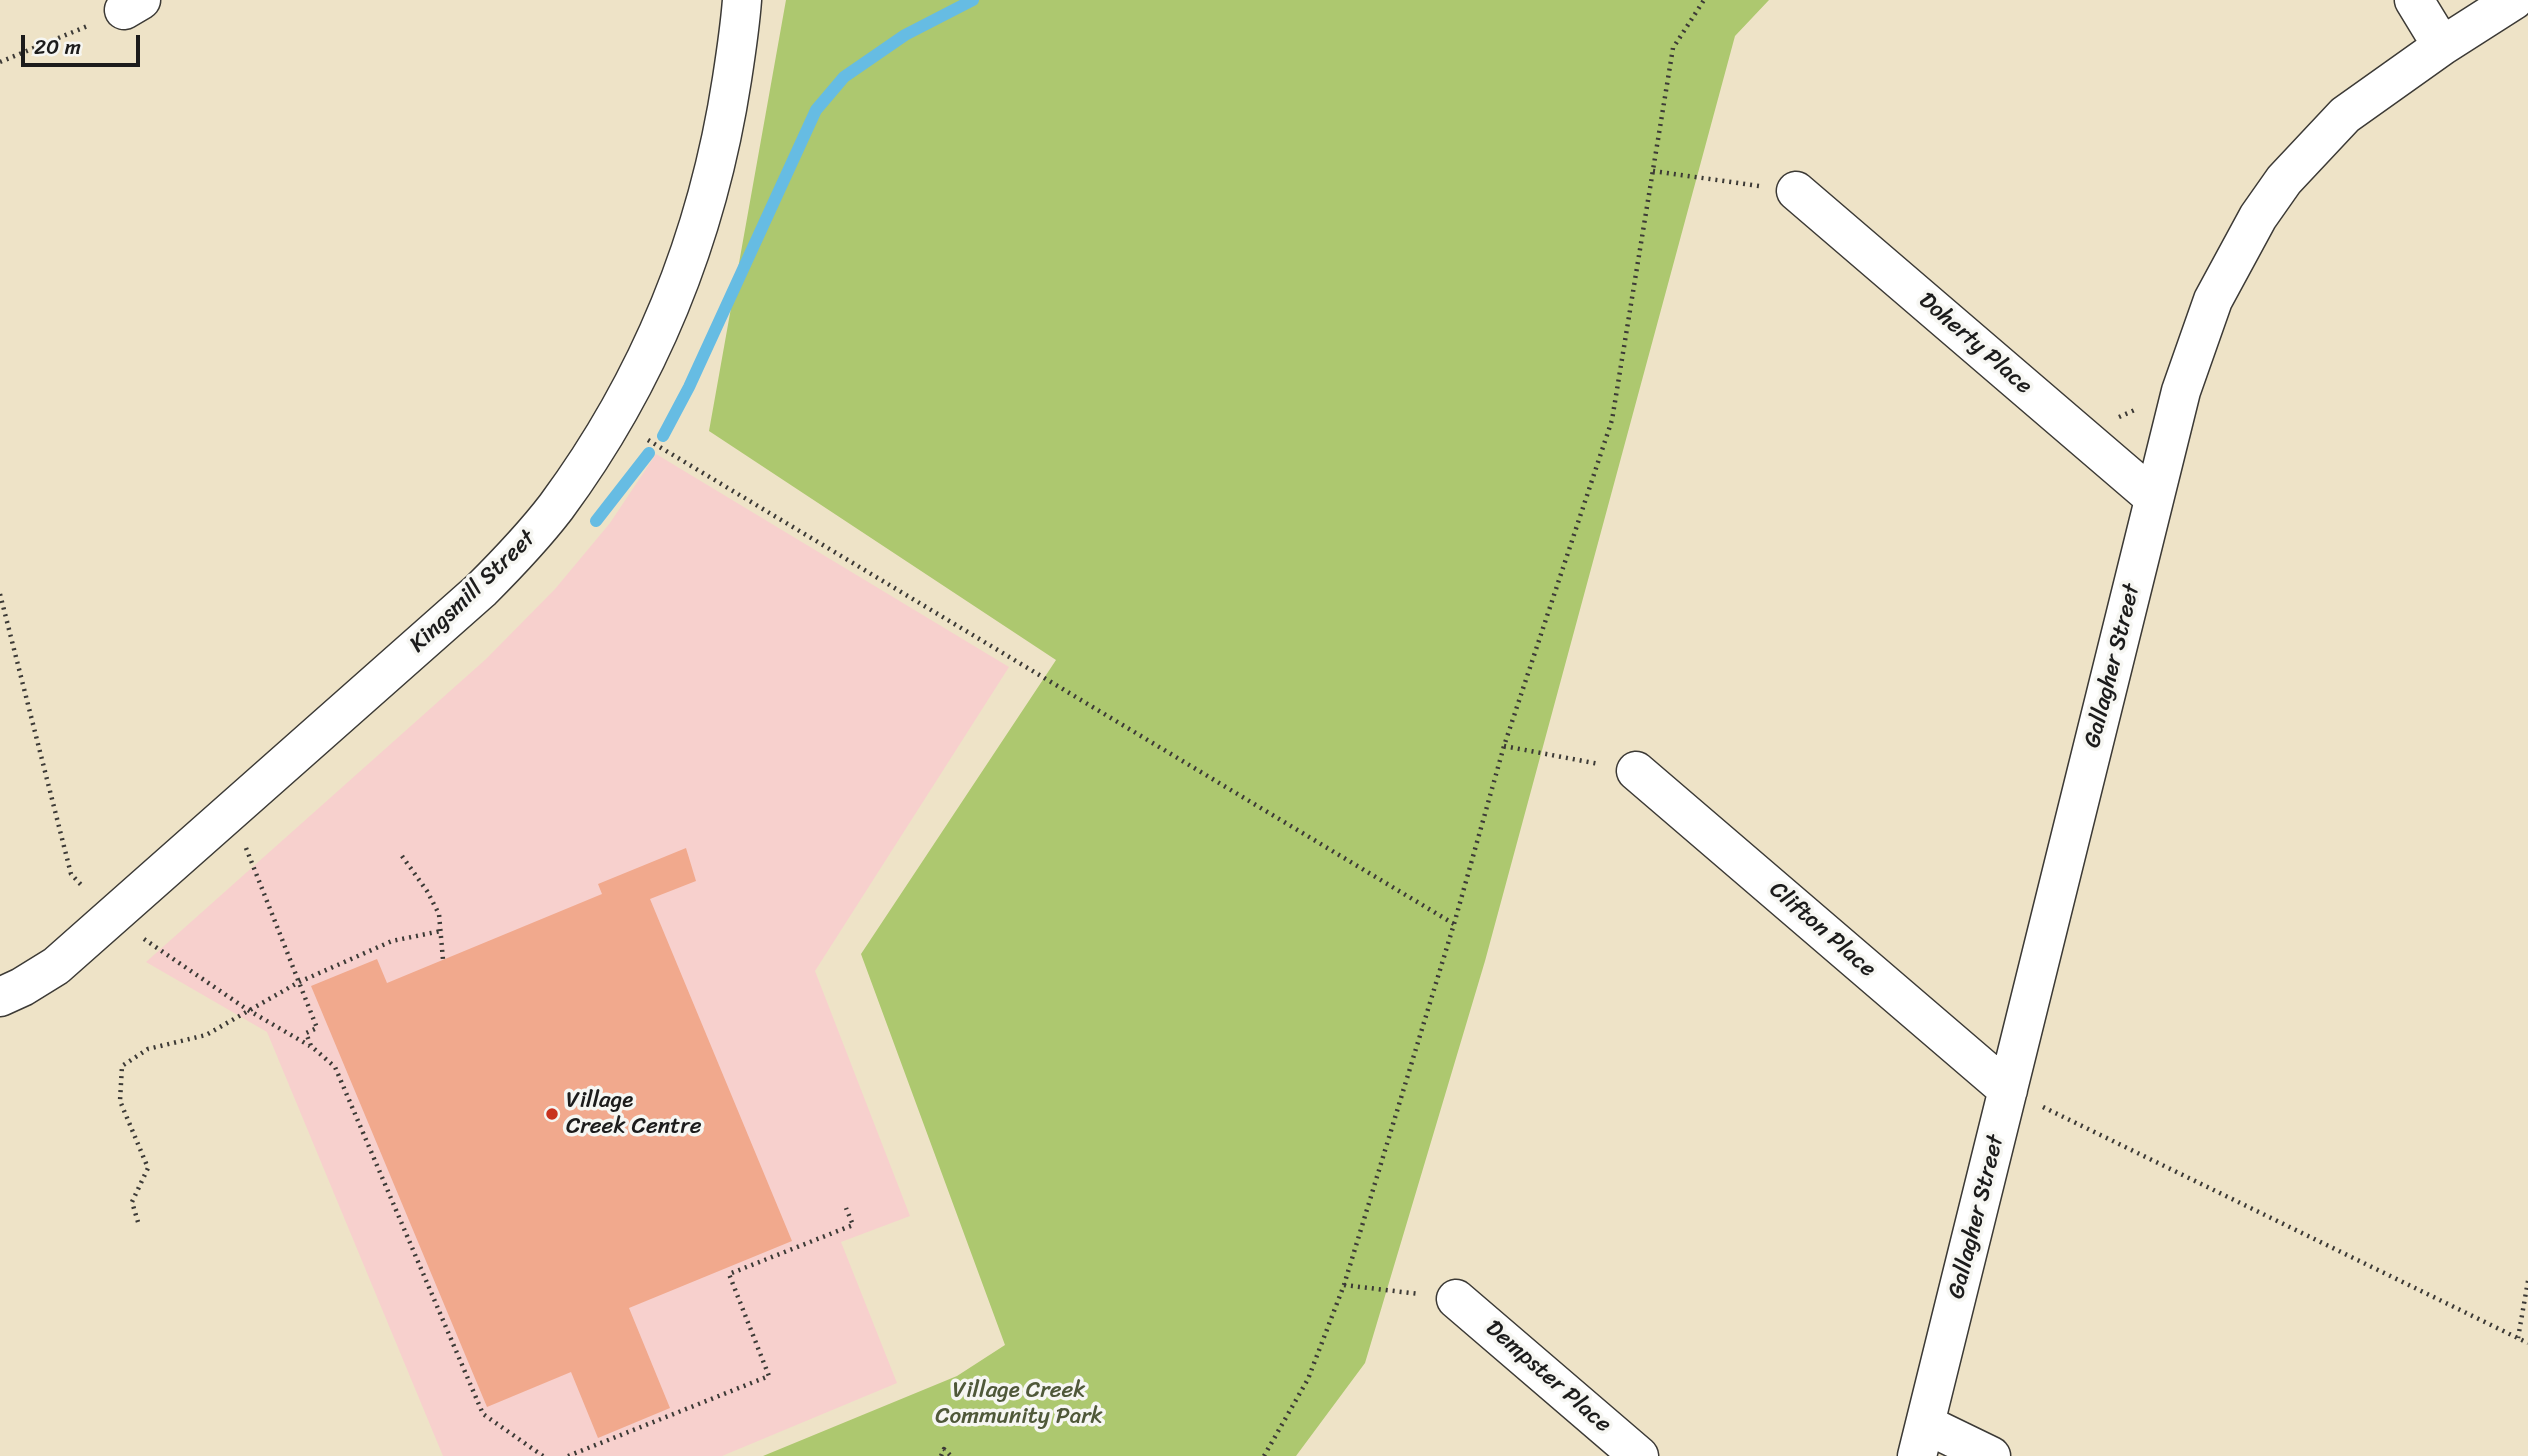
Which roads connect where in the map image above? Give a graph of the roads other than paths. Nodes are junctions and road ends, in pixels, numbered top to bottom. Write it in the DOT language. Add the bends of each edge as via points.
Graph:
graph roads {
  1 [pos="742,0"];
  2 [pos="2414,0"];
  3 [pos="2514,0"];
  4 [pos="2442,46"];
  5 [pos="1796,191"];
  6 [pos="2154,498"];
  7 [pos="1636,771"];
  8 [pos="0,997"];
  9 [pos="2008,1090"];
  10 [pos="1456,1299"];
  11 [pos="1921,1440"];
  12 [pos="1639,1456"];
  13 [pos="1991,1456"];
  1 -- 8 [label="street, Kingsmill Street" via="722,140 690,255 669,310 614,421 555,508 481,590 112,917 56,966"];
  2 -- 4 [label="street"];
  3 -- 4 [label="street, Gallagher Street"];
  4 -- 6 [label="street, Gallagher Street" via="2345,115 2284,180 2258,217 2213,300 2180,391"];
  5 -- 6 [label="street, Doherty Place"];
  6 -- 9 [label="street, Gallagher Street"];
  7 -- 9 [label="street, Clifton Place"];
  9 -- 11 [label="street, Gallagher Street"];
  10 -- 12 [label="street, Dempster Place"];
  11 -- 13 [label="street"];
}
